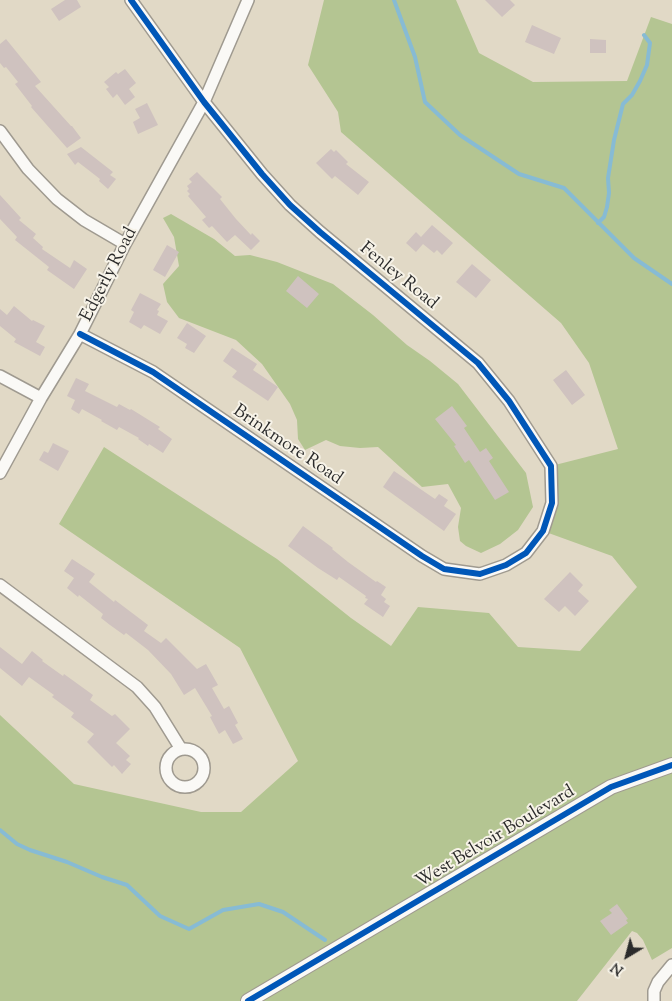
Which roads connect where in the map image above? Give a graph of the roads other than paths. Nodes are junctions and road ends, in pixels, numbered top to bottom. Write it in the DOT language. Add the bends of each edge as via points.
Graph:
graph roads {
  1 [pos="130,0"];
  2 [pos="248,0"];
  3 [pos="204,102"];
  4 [pos="0,131"];
  5 [pos="125,244"];
  6 [pos="80,334"];
  7 [pos="0,376"];
  8 [pos="41,398"];
  9 [pos="0,473"];
  10 [pos="480,574"];
  11 [pos="0,585"];
  12 [pos="181,750"];
  13 [pos="672,765"];
  14 [pos="672,965"];
  15 [pos="248,1001"];
  16 [pos="654,1001"];
  1 -- 3 [label="street, Fenley Road"];
  2 -- 3 [label="street, Edgerly Road"];
  3 -- 5 [label="street, Edgerly Road"];
  3 -- 10 [label="street, Fenley Road" via="290,205 478,363 509,401 551,466 552,503 543,531 526,553 506,565"];
  4 -- 5 [label="street" via="28,169 57,199 84,220"];
  5 -- 6 [label="street, Edgerly Road"];
  6 -- 8 [label="street, Edgerly Road"];
  6 -- 10 [label="street, Brinkmore Road" via="153,372 444,569"];
  7 -- 8 [label="street"];
  8 -- 9 [label="street, Edgerly Road"];
  11 -- 12 [label="street" via="137,688 155,707"];
  13 -- 15 [label="street, West Belvoir Boulevard" via="611,787"];
  14 -- 16 [label="street" via="658,982"];
}
